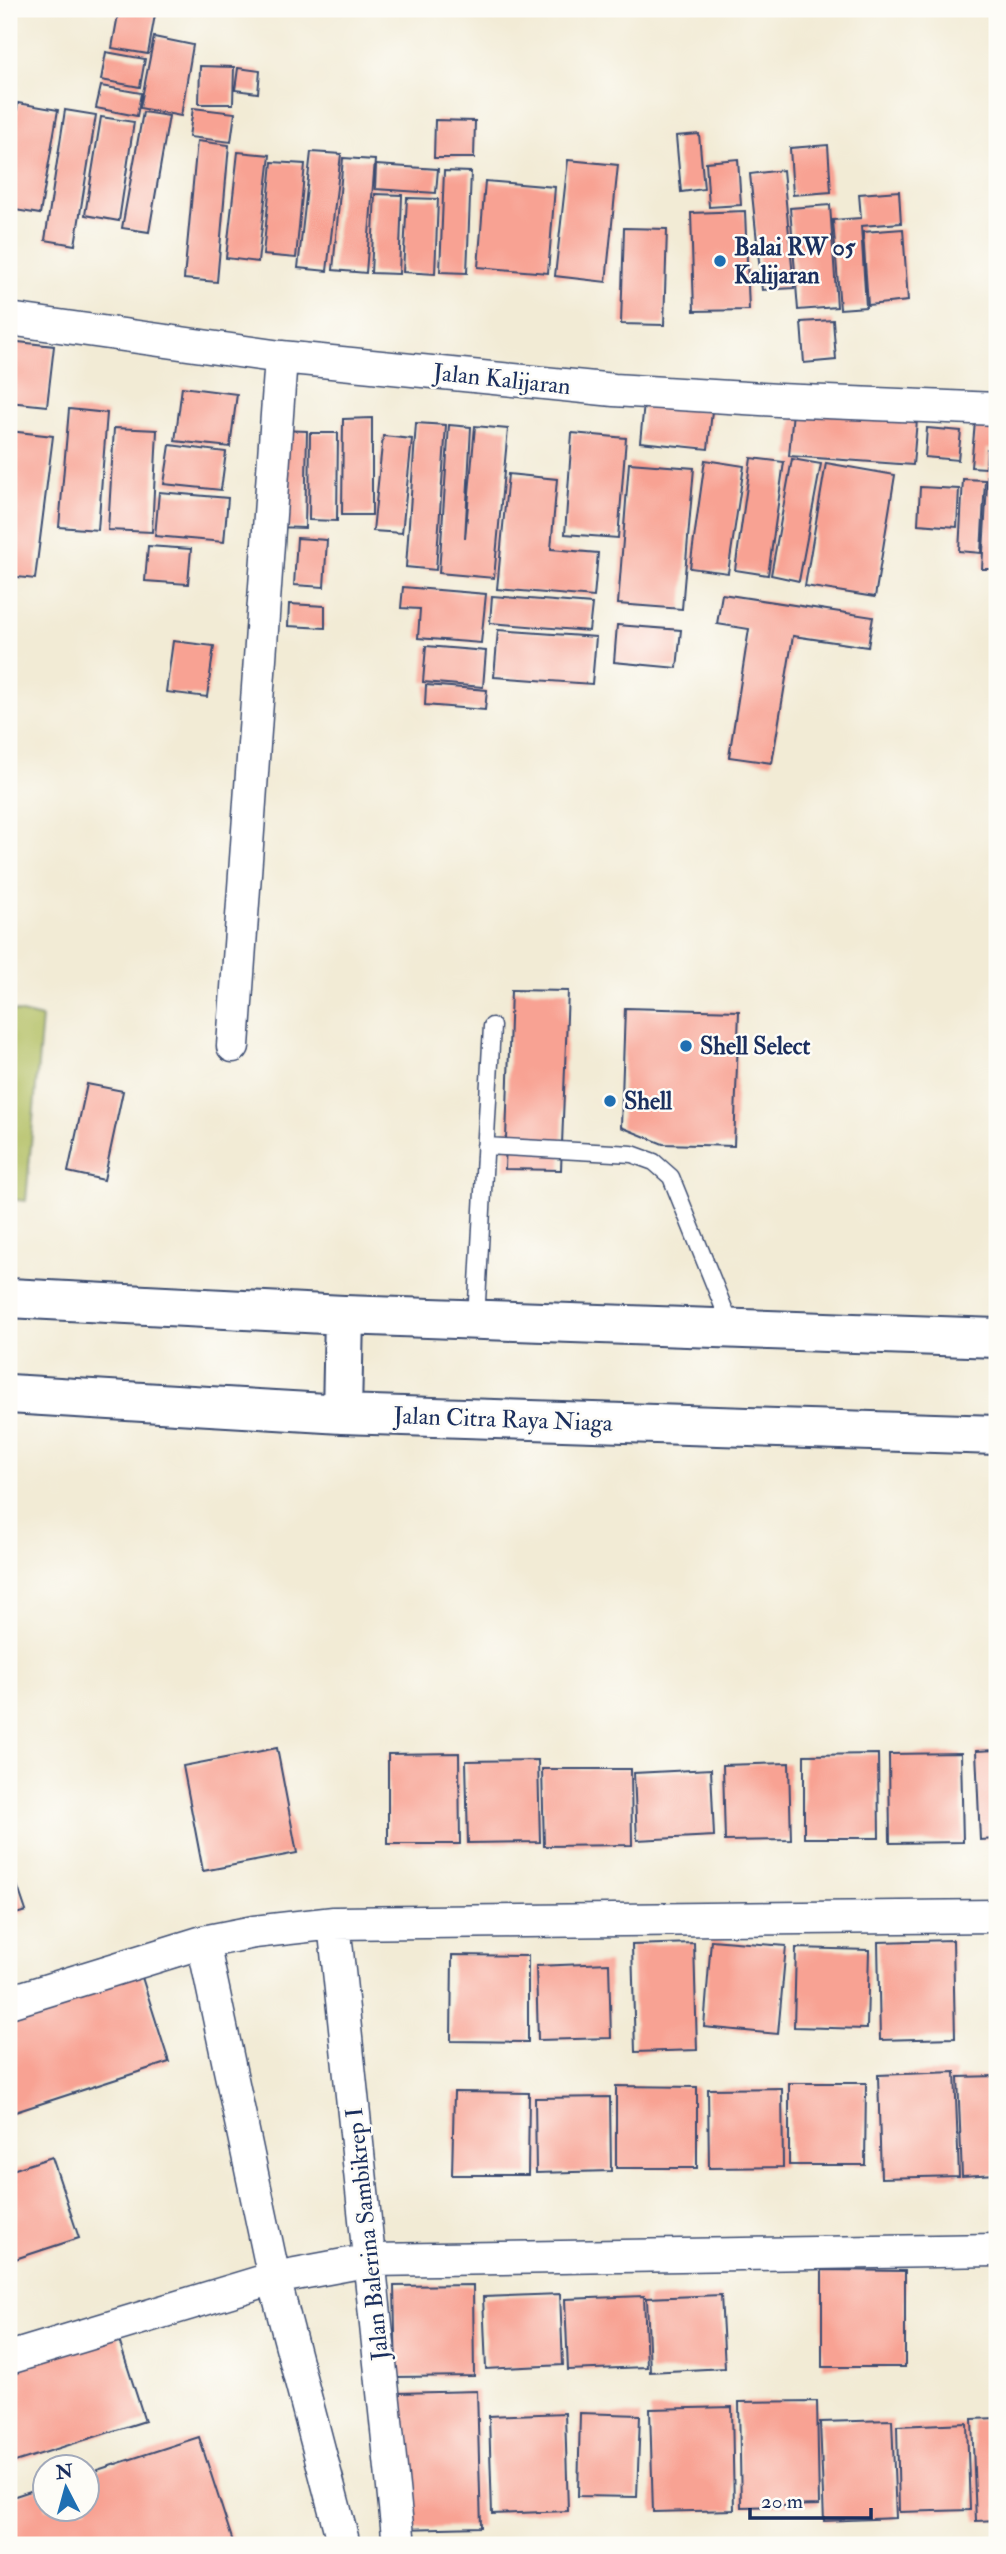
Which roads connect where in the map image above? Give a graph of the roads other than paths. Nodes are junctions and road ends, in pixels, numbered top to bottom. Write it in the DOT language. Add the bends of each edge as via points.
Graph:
graph roads {
  1 [pos="9,319"];
  2 [pos="281,357"];
  3 [pos="997,409"];
  4 [pos="492,1026"];
  5 [pos="233,1046"];
  6 [pos="485,1146"];
  7 [pos="9,1298"];
  8 [pos="344,1315"];
  9 [pos="476,1320"];
  10 [pos="732,1329"];
  11 [pos="997,1338"];
  12 [pos="9,1394"];
  13 [pos="342,1414"];
  14 [pos="997,1435"];
  15 [pos="997,1916"];
  16 [pos="334,1923"];
  17 [pos="203,1942"];
  18 [pos="9,2002"];
  19 [pos="997,2250"];
  20 [pos="370,2260"];
  21 [pos="274,2278"];
  22 [pos="9,2358"];
  23 [pos="344,2545"];
  24 [pos="399,2545"];
  1 -- 2 [label="street, Jalan Kalijaran"];
  2 -- 3 [label="street, Jalan Kalijaran" via="614,390"];
  2 -- 5 [label="street"];
  4 -- 6 [label="lane"];
  6 -- 9 [label="lane"];
  6 -- 10 [label="lane" via="632,1154 654,1162 671,1177"];
  7 -- 8 [label="street"];
  8 -- 9 [label="street"];
  8 -- 13 [label="street"];
  9 -- 10 [label="street"];
  10 -- 11 [label="street"];
  12 -- 13 [label="street, Jalan Citra Raya Niaga"];
  13 -- 14 [label="street, Jalan Citra Raya Niaga"];
  15 -- 16 [label="street"];
  16 -- 17 [label="street" via="254,1931"];
  16 -- 20 [label="street, Jalan Balerina Sambikrep I"];
  17 -- 18 [label="street"];
  17 -- 21 [label="street"];
  19 -- 20 [label="street"];
  20 -- 21 [label="street"];
  20 -- 24 [label="street, Jalan Balerina Sambikrep I"];
  21 -- 22 [label="street"];
  21 -- 23 [label="street"];
}
